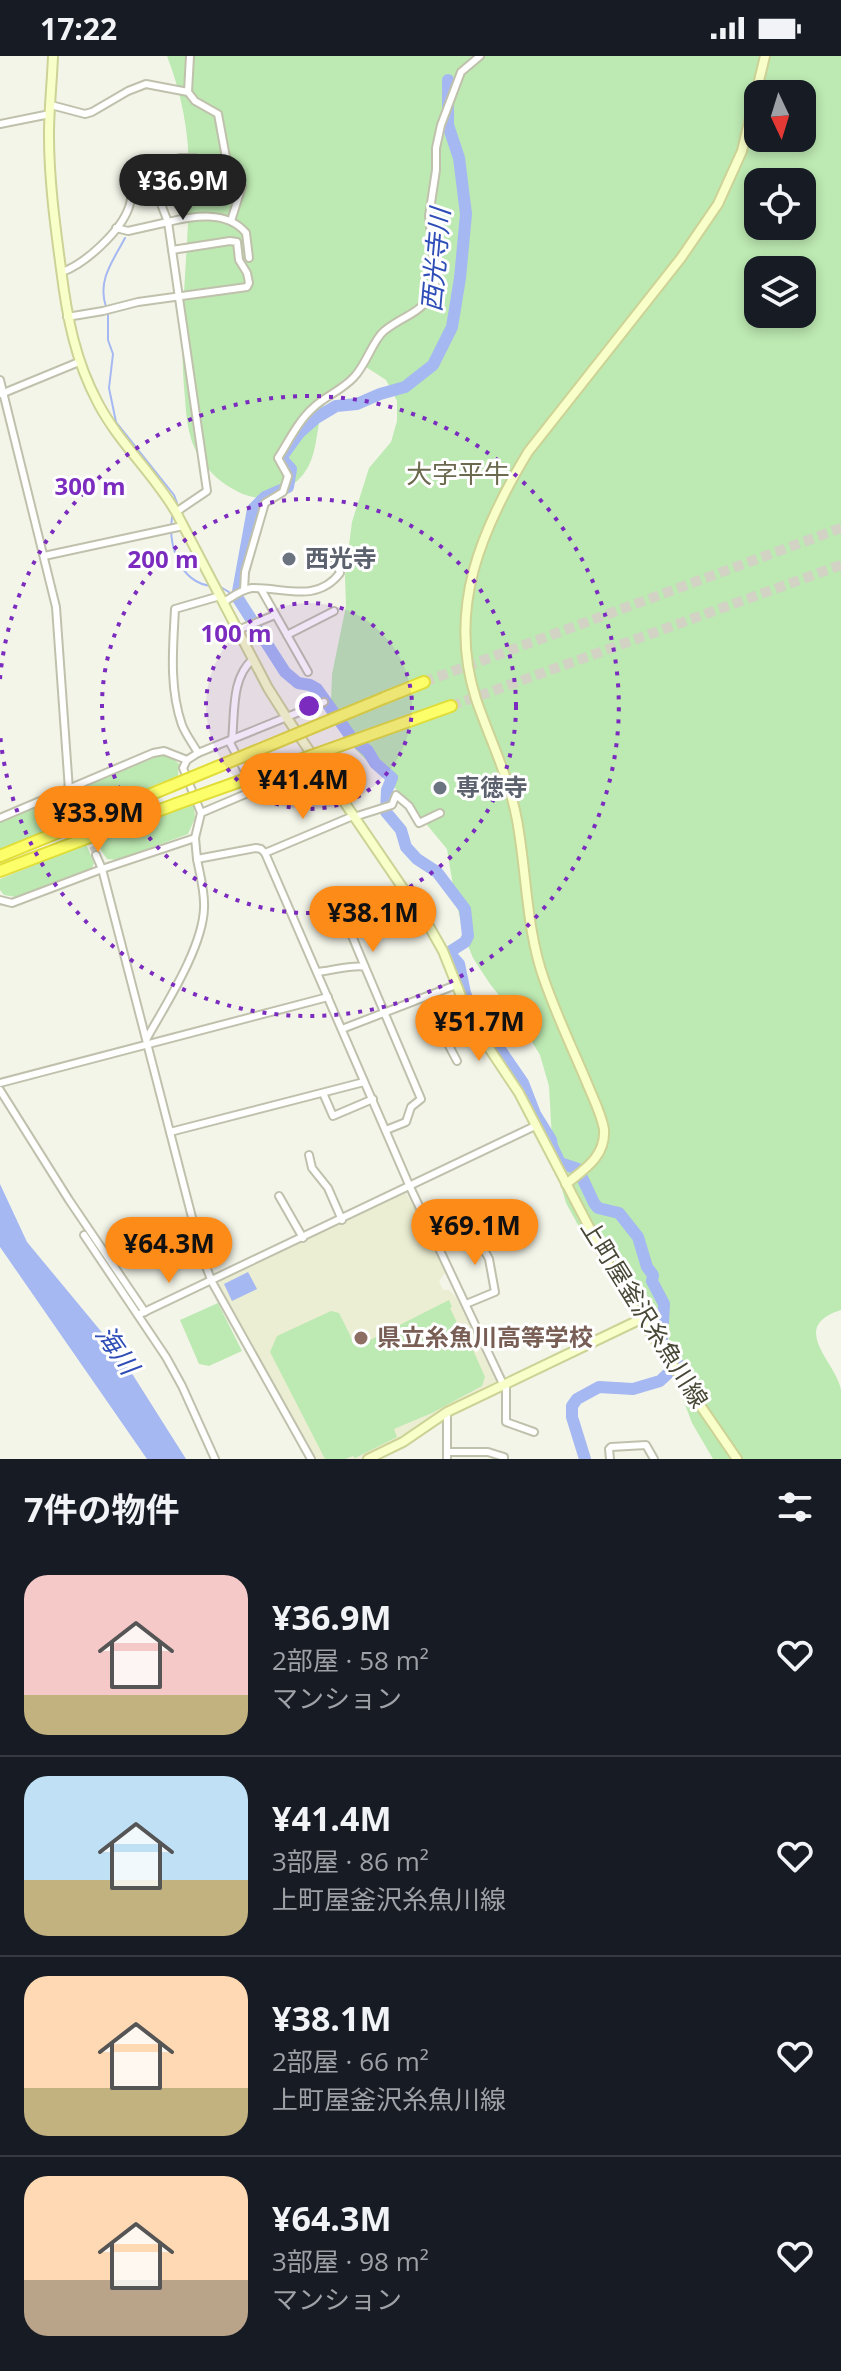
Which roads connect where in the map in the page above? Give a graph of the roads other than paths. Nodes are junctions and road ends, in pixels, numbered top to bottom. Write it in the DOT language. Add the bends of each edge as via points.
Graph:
graph roads {
  1 [pos="53,56"];
  2 [pos="190,56"];
  3 [pos="480,56"];
  4 [pos="765,56"];
  5 [pos="188,92"];
  6 [pos="50,110"];
  7 [pos="0,124"];
  8 [pos="227,163"];
  9 [pos="137,172"];
  10 [pos="231,221"];
  11 [pos="168,222"];
  12 [pos="116,228"];
  13 [pos="172,250"];
  14 [pos="249,258"];
  15 [pos="62,272"];
  16 [pos="179,297"];
  17 [pos="67,317"];
  18 [pos="79,362"];
  19 [pos="0,380"];
  20 [pos="2,393"];
  21 [pos="176,512"];
  22 [pos="183,526"];
  23 [pos="44,556"];
  24 [pos="335,559"];
  25 [pos="261,589"];
  26 [pos="244,590"];
  27 [pos="222,599"];
  28 [pos="334,611"];
  29 [pos="275,615"];
  30 [pos="238,630"];
  31 [pos="287,635"];
  32 [pos="253,659"];
  33 [pos="308,672"];
  34 [pos="424,682"];
  35 [pos="324,702"];
  36 [pos="451,706"];
  37 [pos="287,718"];
  38 [pos="231,740"];
  39 [pos="198,753"];
  40 [pos="187,760"];
  41 [pos="321,769"];
  42 [pos="69,790"];
  43 [pos="255,790"];
  44 [pos="75,805"];
  45 [pos="201,813"];
  46 [pos="440,813"];
  47 [pos="353,816"];
  48 [pos="0,818"];
  49 [pos="195,838"];
  50 [pos="265,853"];
  51 [pos="96,855"];
  52 [pos="0,856"];
  53 [pos="197,859"];
  54 [pos="102,869"];
  55 [pos="1,871"];
  56 [pos="0,900"];
  57 [pos="350,931"];
  58 [pos="365,967"];
  59 [pos="317,972"];
  60 [pos="456,985"];
  61 [pos="430,996"];
  62 [pos="328,997"];
  63 [pos="384,1013"];
  64 [pos="342,1029"];
  65 [pos="147,1041"];
  66 [pos="457,1061"];
  67 [pos="364,1082"];
  68 [pos="0,1083"];
  69 [pos="0,1090"];
  70 [pos="323,1093"];
  71 [pos="373,1099"];
  72 [pos="535,1126"];
  73 [pos="386,1130"];
  74 [pos="170,1132"];
  75 [pos="309,1155"];
  76 [pos="566,1184"];
  77 [pos="410,1187"];
  78 [pos="279,1196"];
  79 [pos="342,1220"];
  80 [pos="477,1230"];
  81 [pos="84,1235"];
  82 [pos="303,1238"];
  83 [pos="212,1282"];
  84 [pos="466,1304"];
  85 [pos="142,1314"];
  86 [pos="641,1319"];
  87 [pos="504,1384"];
  88 [pos="447,1412"];
  89 [pos="534,1432"];
  90 [pos="448,1455"];
  91 [pos="215,1459"];
  92 [pos="311,1459"];
  93 [pos="368,1459"];
  94 [pos="504,1459"];
  95 [pos="610,1459"];
  96 [pos="654,1459"];
  97 [pos="737,1459"];
  1 -- 6 [label="main road, 上町屋釜沢糸魚川線"];
  2 -- 5 [label="street"];
  3 -- 26 [label="street" via="461,72 436,148 429,216 433,290 426,304 380,336 355,377 313,408 286,443 278,458 288,476 283,492 265,503"];
  4 -- 76 [label="main road" via="742,151 718,204 528,452 483,541 467,598 466,660 512,799 537,958 604,1129 597,1157"];
  5 -- 6 [label="street" via="146,84 85,114"];
  5 -- 8 [label="street" via="218,114"];
  6 -- 7 [label="street"];
  6 -- 15 [label="main road, 上町屋釜沢糸魚川線" via="50,174"];
  8 -- 9 [label="street" via="180,158"];
  8 -- 10 [label="street" via="242,186"];
  9 -- 11 [label="street" via="156,191"];
  9 -- 12 [label="street" via="129,208"];
  10 -- 11 [label="street" via="198,215"];
  10 -- 14 [label="street" via="246,233"];
  11 -- 12 [label="street" via="128,231"];
  11 -- 13 [label="street"];
  12 -- 15 [label="street" via="80,264"];
  13 -- 16 [label="street"];
  13 -- 16 [label="street" via="237,242 249,283"];
  15 -- 17 [label="main road, 上町屋釜沢糸魚川線"];
  16 -- 17 [label="street"];
  16 -- 21 [label="street" via="207,491"];
  17 -- 18 [label="main road, 上町屋釜沢糸魚川線"];
  18 -- 20 [label="street"];
  18 -- 21 [label="main road, 上町屋釜沢糸魚川線" via="105,417"];
  19 -- 20 [label="street"];
  20 -- 23 [label="street"];
  21 -- 22 [label="main road, 上町屋釜沢糸魚川線"];
  22 -- 23 [label="street"];
  22 -- 27 [label="main road, 上町屋釜沢糸魚川線"];
  23 -- 42 [label="street" via="56,607"];
  24 -- 25 [label="street" via="340,573 331,584 297,592"];
  25 -- 26 [label="street"];
  25 -- 29 [label="street"];
  26 -- 27 [label="street"];
  27 -- 30 [label="main road, 上町屋釜沢糸魚川線"];
  27 -- 39 [label="street" via="175,609 177,704"];
  28 -- 31 [label="street"];
  29 -- 30 [label="street"];
  29 -- 31 [label="street"];
  30 -- 32 [label="main road, 上町屋釜沢糸魚川線"];
  31 -- 33 [label="street"];
  32 -- 37 [label="main road, 上町屋釜沢糸魚川線"];
  32 -- 38 [label="street" via="237,684"];
  34 -- 52 [label="highway, bridge"];
  35 -- 37 [label="street"];
  36 -- 55 [label="highway, bridge"];
  37 -- 38 [label="street"];
  37 -- 41 [label="main road, 上町屋釜沢糸魚川線"];
  38 -- 39 [label="street"];
  38 -- 43 [label="street"];
  39 -- 40 [label="street"];
  40 -- 42 [label="street" via="164,751"];
  40 -- 45 [label="street" via="183,768"];
  41 -- 43 [label="street"];
  41 -- 47 [label="main road, 上町屋釜沢糸魚川線"];
  42 -- 44 [label="street"];
  42 -- 48 [label="street"];
  43 -- 45 [label="street"];
  45 -- 49 [label="street"];
  46 -- 47 [label="street" via="419,823 396,795 392,805"];
  47 -- 50 [label="street"];
  47 -- 60 [label="main road, 上町屋釜沢糸魚川線" via="430,928"];
  49 -- 53 [label="street"];
  49 -- 54 [label="street"];
  50 -- 53 [label="street" via="256,848"];
  50 -- 59 [label="street"];
  51 -- 54 [label="street"];
  53 -- 65 [label="street" via="203,918 189,961"];
  54 -- 56 [label="street" via="12,903"];
  54 -- 65 [label="street"];
  57 -- 58 [label="street"];
  58 -- 59 [label="street"];
  58 -- 63 [label="street"];
  59 -- 62 [label="street"];
  60 -- 61 [label="street"];
  60 -- 72 [label="main road, 上町屋釜沢糸魚川線" via="471,1021"];
  61 -- 63 [label="street"];
  61 -- 66 [label="street"];
  62 -- 64 [label="street"];
  62 -- 65 [label="street"];
  63 -- 64 [label="street"];
  63 -- 73 [label="street" via="421,1099 411,1107 406,1122"];
  64 -- 67 [label="street"];
  65 -- 68 [label="street"];
  65 -- 74 [label="street"];
  67 -- 70 [label="street"];
  67 -- 71 [label="street"];
  69 -- 85 [label="street"];
  70 -- 71 [label="street" via="333,1116"];
  70 -- 74 [label="street"];
  71 -- 73 [label="street"];
  72 -- 76 [label="main road, 上町屋釜沢糸魚川線"];
  72 -- 77 [label="street"];
  73 -- 77 [label="street"];
  74 -- 83 [label="street"];
  75 -- 79 [label="street"];
  76 -- 86 [label="main road, 上町屋釜沢糸魚川線"];
  77 -- 79 [label="street"];
  77 -- 84 [label="street"];
  78 -- 82 [label="street"];
  79 -- 82 [label="street"];
  80 -- 84 [label="street" via="495,1292"];
  81 -- 85 [label="street"];
  82 -- 83 [label="street"];
  83 -- 85 [label="street"];
  83 -- 92 [label="street"];
  84 -- 87 [label="street"];
  85 -- 91 [label="street"];
  86 -- 87 [label="main road"];
  86 -- 97 [label="main road, 上町屋釜沢糸魚川線"];
  87 -- 88 [label="main road"];
  87 -- 89 [label="street" via="506,1422"];
  88 -- 90 [label="street"];
  88 -- 93 [label="main road"];
  90 -- 94 [label="street" via="488,1452"];
  95 -- 96 [label="street" via="611,1447 646,1445"];
}
